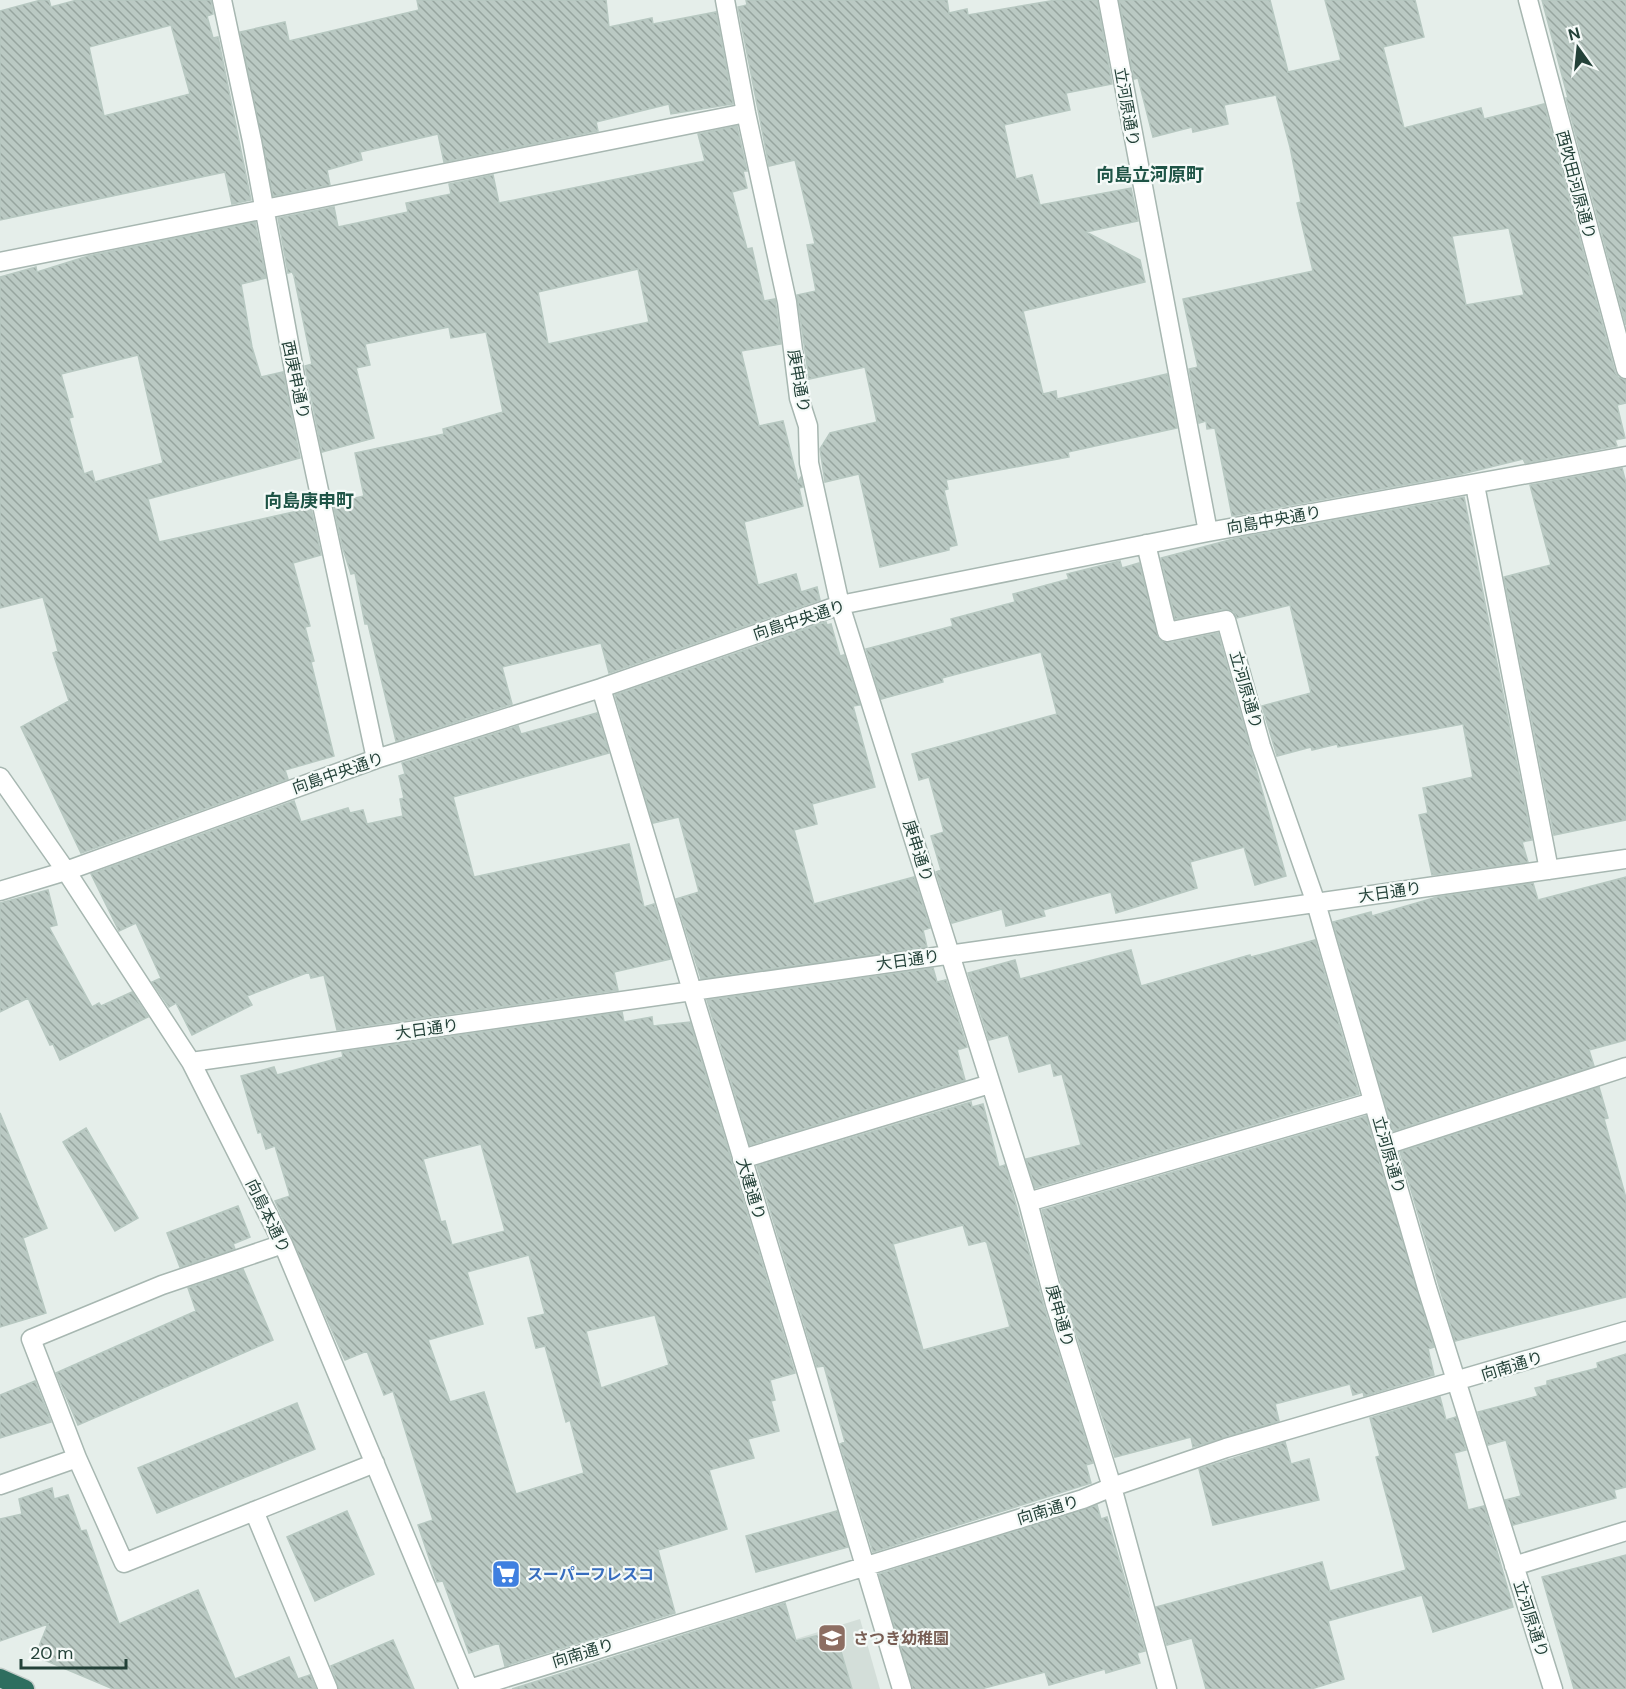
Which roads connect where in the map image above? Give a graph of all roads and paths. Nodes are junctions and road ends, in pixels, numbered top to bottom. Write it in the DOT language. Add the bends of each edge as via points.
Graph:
graph roads {
  1 [pos="222,0"];
  2 [pos="725,0"];
  3 [pos="1108,0"];
  4 [pos="1528,0"];
  5 [pos="746,113"];
  6 [pos="263,209"];
  7 [pos="0,262"];
  8 [pos="1626,369"];
  9 [pos="1626,456"];
  10 [pos="1475,485"];
  11 [pos="1208,532"];
  12 [pos="1146,544"];
  13 [pos="840,605"];
  14 [pos="601,688"];
  15 [pos="376,759"];
  16 [pos="0,777"];
  17 [pos="1626,859"];
  18 [pos="1548,870"];
  19 [pos="66,871"];
  20 [pos="0,891"];
  21 [pos="1316,903"];
  22 [pos="952,954"];
  23 [pos="692,990"];
  24 [pos="191,1062"];
  25 [pos="1626,1067"];
  26 [pos="990,1084"];
  27 [pos="1373,1102"];
  28 [pos="1386,1145"];
  29 [pos="742,1158"];
  30 [pos="1028,1202"];
  31 [pos="283,1244"];
  32 [pos="1626,1331"];
  33 [pos="1458,1383"];
  34 [pos="77,1458"];
  35 [pos="375,1463"];
  36 [pos="0,1485"];
  37 [pos="1112,1487"];
  38 [pos="254,1511"];
  39 [pos="1626,1531"];
  40 [pos="865,1566"];
  41 [pos="1514,1566"];
  42 [pos="0,1678"];
  43 [pos="25,1689"];
  44 [pos="328,1689"];
  45 [pos="470,1689"];
  46 [pos="902,1689"];
  47 [pos="1167,1689"];
  48 [pos="1553,1689"];
  1 -- 6 [label="street, 西庚申通り"];
  2 -- 5 [label="street, 庚申通り"];
  3 -- 11 [label="street, 立河原通り"];
  4 -- 8 [label="street, 西吹田河原通り"];
  5 -- 6 [label="street"];
  5 -- 13 [label="street, 庚申通り" via="787,302 800,398 808,426 809,463"];
  6 -- 7 [label="street"];
  6 -- 15 [label="street, 西庚申通り"];
  9 -- 10 [label="street, 向島中央通り"];
  10 -- 11 [label="street, 向島中央通り"];
  10 -- 18 [label="street"];
  11 -- 12 [label="street, 向島中央通り"];
  12 -- 13 [label="street, 向島中央通り"];
  12 -- 21 [label="street, 立河原通り" via="1167,632 1226,620 1261,746"];
  13 -- 14 [label="street, 向島中央通り"];
  13 -- 22 [label="street, 庚申通り"];
  14 -- 15 [label="street, 向島中央通り"];
  14 -- 23 [label="street, 大建通り"];
  15 -- 19 [label="street, 向島中央通り"];
  16 -- 19 [label="street, 向島本通り"];
  17 -- 18 [label="street, 大日通り"];
  18 -- 21 [label="street, 大日通り"];
  19 -- 20 [label="street, 向島中央通り"];
  19 -- 24 [label="street, 向島本通り"];
  21 -- 22 [label="street, 大日通り"];
  21 -- 27 [label="street, 立河原通り"];
  22 -- 23 [label="street, 大日通り"];
  22 -- 26 [label="street, 庚申通り"];
  23 -- 24 [label="street, 大日通り"];
  23 -- 29 [label="street, 大建通り"];
  24 -- 31 [label="street, 向島本通り"];
  25 -- 28 [label="street"];
  26 -- 29 [label="street"];
  26 -- 30 [label="street, 庚申通り"];
  27 -- 28 [label="street, 立河原通り"];
  27 -- 30 [label="street"];
  28 -- 33 [label="street, 立河原通り"];
  29 -- 40 [label="street, 大建通り"];
  30 -- 37 [label="street, 庚申通り"];
  31 -- 34 [label="street" via="162,1285 31,1339"];
  31 -- 35 [label="street, 向島本通り"];
  32 -- 33 [label="street, 向南通り"];
  33 -- 37 [label="street, 向南通り" via="1249,1442"];
  33 -- 41 [label="street, 立河原通り"];
  34 -- 36 [label="street"];
  34 -- 38 [label="street" via="124,1563"];
  35 -- 38 [label="street"];
  35 -- 45 [label="street, 向島本通り"];
  37 -- 40 [label="street, 向南通り"];
  37 -- 47 [label="street, 庚申通り"];
  38 -- 44 [label="street"];
  39 -- 41 [label="street"];
  40 -- 45 [label="street, 向南通り"];
  40 -- 46 [label="street, 大建通り"];
  41 -- 48 [label="street, 立河原通り"];
  42 -- 43 [label="highway"];
}
